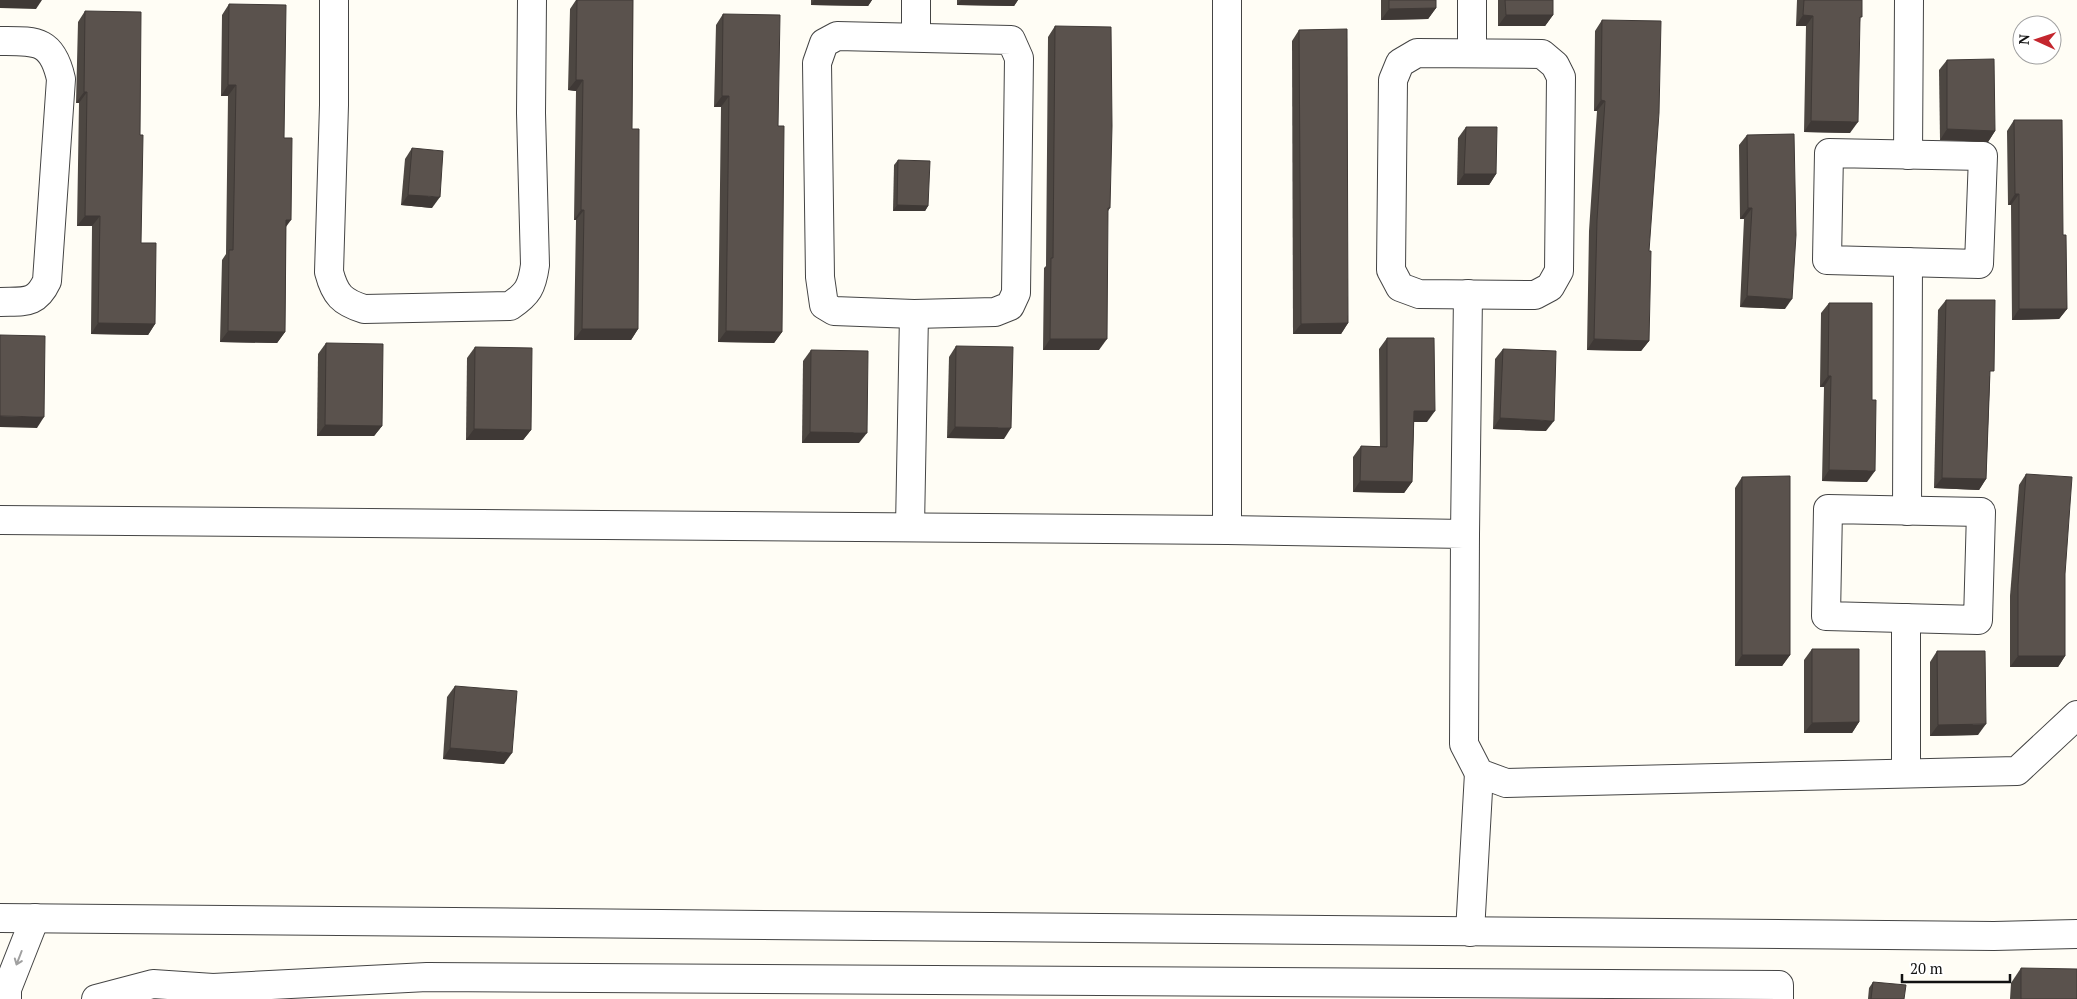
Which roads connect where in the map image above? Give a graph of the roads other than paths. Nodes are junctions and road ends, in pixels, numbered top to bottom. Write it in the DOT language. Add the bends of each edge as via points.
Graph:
graph roads {
  1 [pos="334,0"];
  2 [pos="532,0"];
  3 [pos="916,0"];
  4 [pos="1227,0"];
  5 [pos="1472,0"];
  6 [pos="1909,0"];
  7 [pos="916,37"];
  8 [pos="0,41"];
  9 [pos="1472,53"];
  10 [pos="1908,155"];
  11 [pos="1908,262"];
  12 [pos="1468,294"];
  13 [pos="0,302"];
  14 [pos="914,314"];
  15 [pos="1907,511"];
  16 [pos="0,520"];
  17 [pos="910,527"];
  18 [pos="1227,530"];
  19 [pos="1465,534"];
  20 [pos="1906,618"];
  21 [pos="2077,715"];
  22 [pos="1906,772"];
  23 [pos="1479,773"];
  24 [pos="0,918"];
  25 [pos="35,918"];
  26 [pos="1470,932"];
  27 [pos="2077,934"];
  28 [pos="427,988"];
  29 [pos="792,989"];
  30 [pos="998,990"];
  31 [pos="1372,991"];
  32 [pos="1558,991"];
  33 [pos="213,994"];
  34 [pos="7,999"];
  35 [pos="96,999"];
  36 [pos="1779,999"];
  1 -- 2 [label="street" via="329,272 334,289 348,304 364,309 510,306 523,297 532,284 535,265"];
  3 -- 7 [label="street"];
  4 -- 18 [label="street"];
  5 -- 9 [label="street"];
  6 -- 10 [label="street"];
  7 -- 14 [label="street" via="837,36 824,43 817,63 820,277 824,305 834,311"];
  7 -- 14 [label="street" via="1011,40 1020,58 1016,293 1010,306 995,312"];
  8 -- 13 [label="street" via="34,41 44,47 53,54 61,79 47,281 41,294 32,301"];
  9 -- 12 [label="street" via="1417,53 1400,63 1393,80 1391,270 1400,288 1419,294"];
  9 -- 12 [label="street" via="1542,54 1561,76 1559,271 1550,287 1535,295"];
  10 -- 11 [label="street" via="1983,156 1979,264"];
  10 -- 11 [label="street" via="1829,153 1827,260"];
  11 -- 15 [label="street"];
  12 -- 19 [label="street"];
  14 -- 17 [label="street"];
  15 -- 20 [label="street" via="1981,512 1978,620"];
  15 -- 20 [label="street" via="1828,509 1826,616"];
  16 -- 17 [label="street"];
  17 -- 18 [label="street"];
  18 -- 19 [label="street"];
  19 -- 23 [label="street" via="1464,744"];
  20 -- 22 [label="street"];
  21 -- 22 [label="street" via="2017,771"];
  22 -- 23 [label="street" via="1506,783"];
  23 -- 26 [label="street"];
  24 -- 25 [label="street"];
  25 -- 26 [label="street"];
  25 -- 34 [label="street, one-way" via="7,989"];
  26 -- 27 [label="street"];
  28 -- 29 [label="street"];
  28 -- 33 [label="street"];
  29 -- 30 [label="street"];
  30 -- 31 [label="street"];
  31 -- 32 [label="street"];
  32 -- 36 [label="street" via="1779,985"];
  33 -- 35 [label="street" via="153,984"];
}
